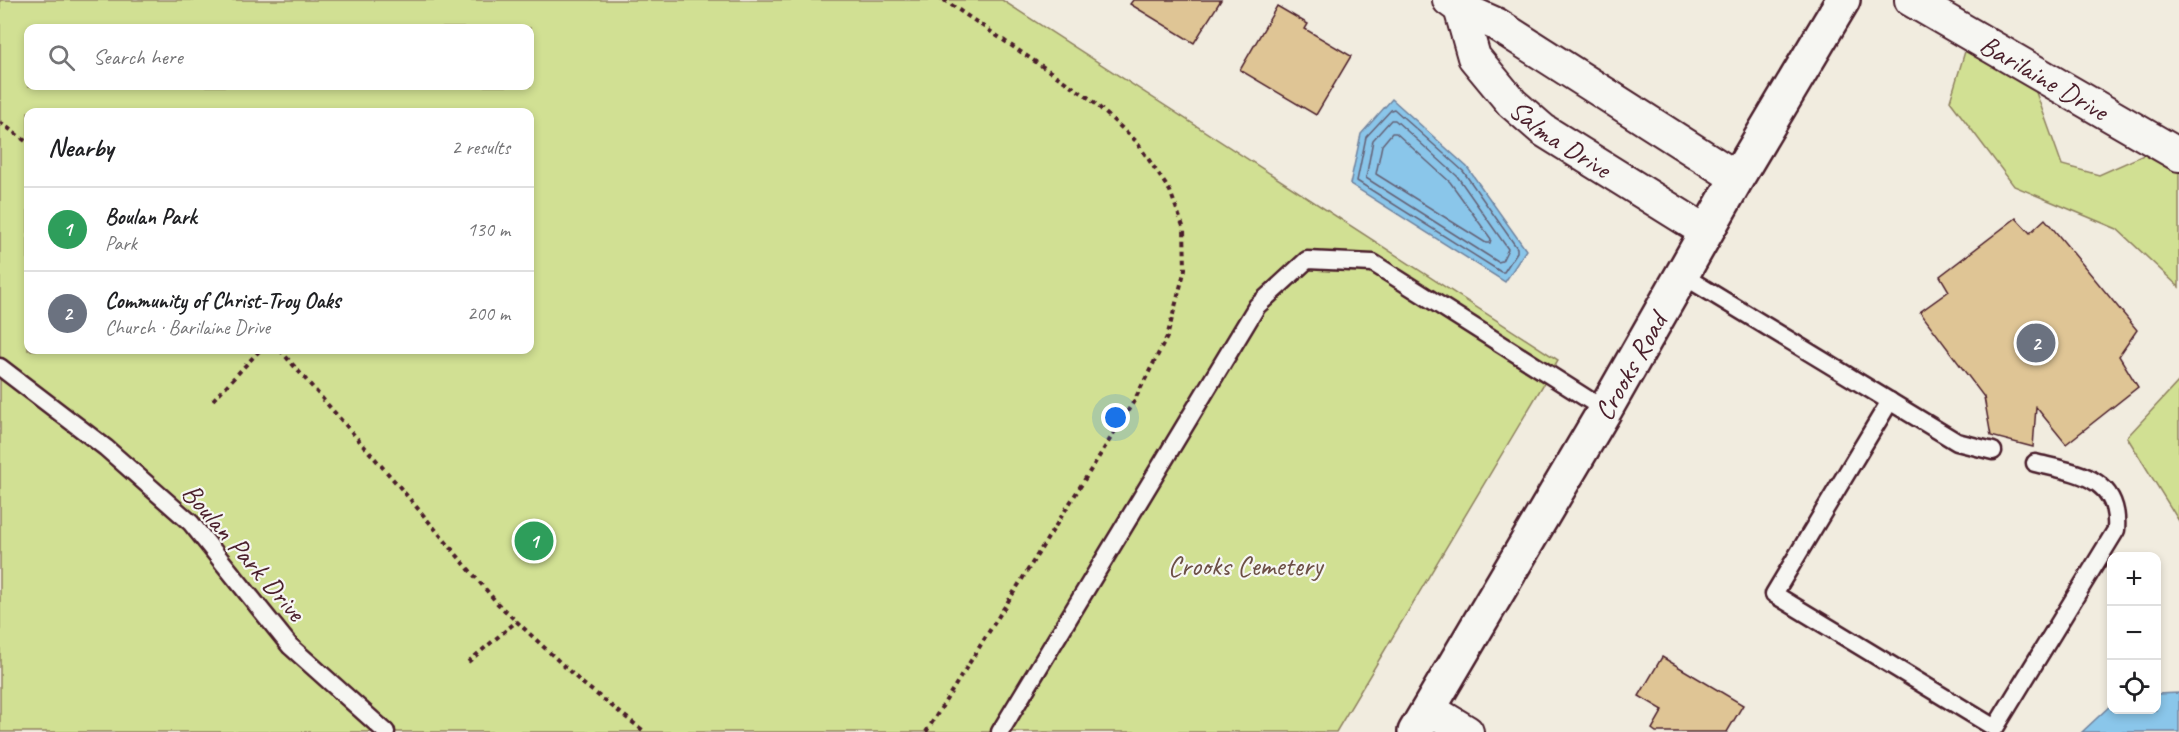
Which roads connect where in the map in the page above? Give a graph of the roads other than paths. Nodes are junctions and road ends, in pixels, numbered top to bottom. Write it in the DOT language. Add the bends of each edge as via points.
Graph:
graph roads {
  1 [pos="1843,0"];
  2 [pos="1911,0"];
  3 [pos="1454,4"];
  4 [pos="2179,155"];
  5 [pos="1737,177"];
  6 [pos="1705,231"];
  7 [pos="1682,275"];
  8 [pos="0,367"];
  9 [pos="1890,402"];
  10 [pos="1605,410"];
  11 [pos="1993,451"];
  12 [pos="2035,463"];
  13 [pos="1422,721"];
  14 [pos="386,732"];
  15 [pos="1000,732"];
  16 [pos="1467,732"];
  1 -- 5 [label="main road, Crooks Road"];
  2 -- 4 [label="street, Barilaine Drive"];
  3 -- 5 [label="street, Salma Drive" via="1496,24"];
  3 -- 6 [label="street, Salma Drive" via="1474,57 1512,103 1544,130"];
  5 -- 6 [label="main road, Crooks Road"];
  6 -- 7 [label="main road, Crooks Road"];
  7 -- 9 [label="lane"];
  7 -- 10 [label="main road, Crooks Road"];
  8 -- 14 [label="lane, Boulan Park Drive" via="106,448 191,523 290,646"];
  9 -- 11 [label="lane" via="1957,442"];
  9 -- 12 [label="lane" via="1774,594 1995,728 2116,530 2118,514 2111,497 2097,481"];
  10 -- 13 [label="main road, Crooks Road"];
  10 -- 15 [label="lane" via="1373,263 1306,260 1257,306"];
  13 -- 16 [label="street"];
}
